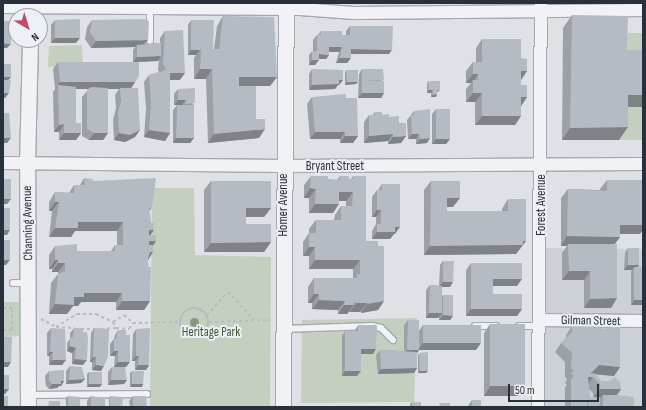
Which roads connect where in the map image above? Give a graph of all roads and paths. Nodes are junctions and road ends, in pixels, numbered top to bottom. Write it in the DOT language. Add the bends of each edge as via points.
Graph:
graph roads {
  1 [pos="286,6"];
  2 [pos="611,6"];
  3 [pos="3,7"];
  4 [pos="542,7"];
  5 [pos="16,8"];
  6 [pos="150,8"];
  7 [pos="48,9"];
  8 [pos="643,10"];
  9 [pos="150,41"];
  10 [pos="30,48"];
  11 [pos="3,163"];
  12 [pos="27,163"];
  13 [pos="643,164"];
  14 [pos="541,165"];
  15 [pos="284,166"];
  16 [pos="28,282"];
  17 [pos="13,283"];
  18 [pos="12,308"];
  19 [pos="207,315"];
  20 [pos="28,319"];
  21 [pos="254,320"];
  22 [pos="643,321"];
  23 [pos="113,322"];
  24 [pos="180,322"];
  25 [pos="209,322"];
  26 [pos="133,323"];
  27 [pos="539,323"];
  28 [pos="283,324"];
  29 [pos="464,326"];
  30 [pos="501,326"];
  31 [pos="509,326"];
  32 [pos="56,327"];
  33 [pos="116,328"];
  34 [pos="3,330"];
  35 [pos="393,340"];
  36 [pos="147,394"];
  37 [pos="28,401"];
  38 [pos="283,407"];
  39 [pos="538,407"];
  1 -- 4 [label="street" via="354,13"];
  1 -- 6 [label="street"];
  1 -- 15 [label="street, Homer Avenue"];
  2 -- 4 [label="street"];
  2 -- 8 [label="street"];
  3 -- 5 [label="street"];
  4 -- 14 [label="street, Forest Avenue"];
  6 -- 7 [label="street"];
  6 -- 9 [label="lane"];
  10 -- 12 [label="street, Channing Avenue"];
  11 -- 12 [label="street, Bryant Street"];
  12 -- 15 [label="street, Bryant Street"];
  12 -- 16 [label="street, Channing Avenue"];
  13 -- 14 [label="street, Bryant Street"];
  14 -- 15 [label="street, Bryant Street"];
  14 -- 27 [label="street, Forest Avenue"];
  15 -- 28 [label="street, Homer Avenue"];
  16 -- 17 [label="lane"];
  16 -- 20 [label="street, Channing Avenue"];
  18 -- 34 [label="path" via="12,330"];
  19 -- 21 [label="path" via="228,292"];
  19 -- 24 [label="path" via="200,309 193,308 184,312"];
  19 -- 25 [label="path"];
  20 -- 32 [label="path" via="41,319"];
  20 -- 37 [label="street, Channing Avenue"];
  21 -- 25 [label="path"];
  21 -- 28 [label="path"];
  22 -- 27 [label="street, Gilman Street"];
  23 -- 26 [label="path" via="124,315"];
  23 -- 32 [label="path" via="99,315 80,313"];
  23 -- 33 [label="path"];
  24 -- 25 [label="path" via="184,332 196,336 204,333"];
  24 -- 26 [label="path"];
  26 -- 33 [label="path" via="129,329"];
  27 -- 31 [label="lane"];
  27 -- 39 [label="street, Forest Avenue"];
  28 -- 35 [label="lane" via="372,326 381,328"];
  28 -- 38 [label="street, Homer Avenue"];
  29 -- 30 [label="lane"];
  32 -- 33 [label="path"];
  36 -- 37 [label="lane"];
}
